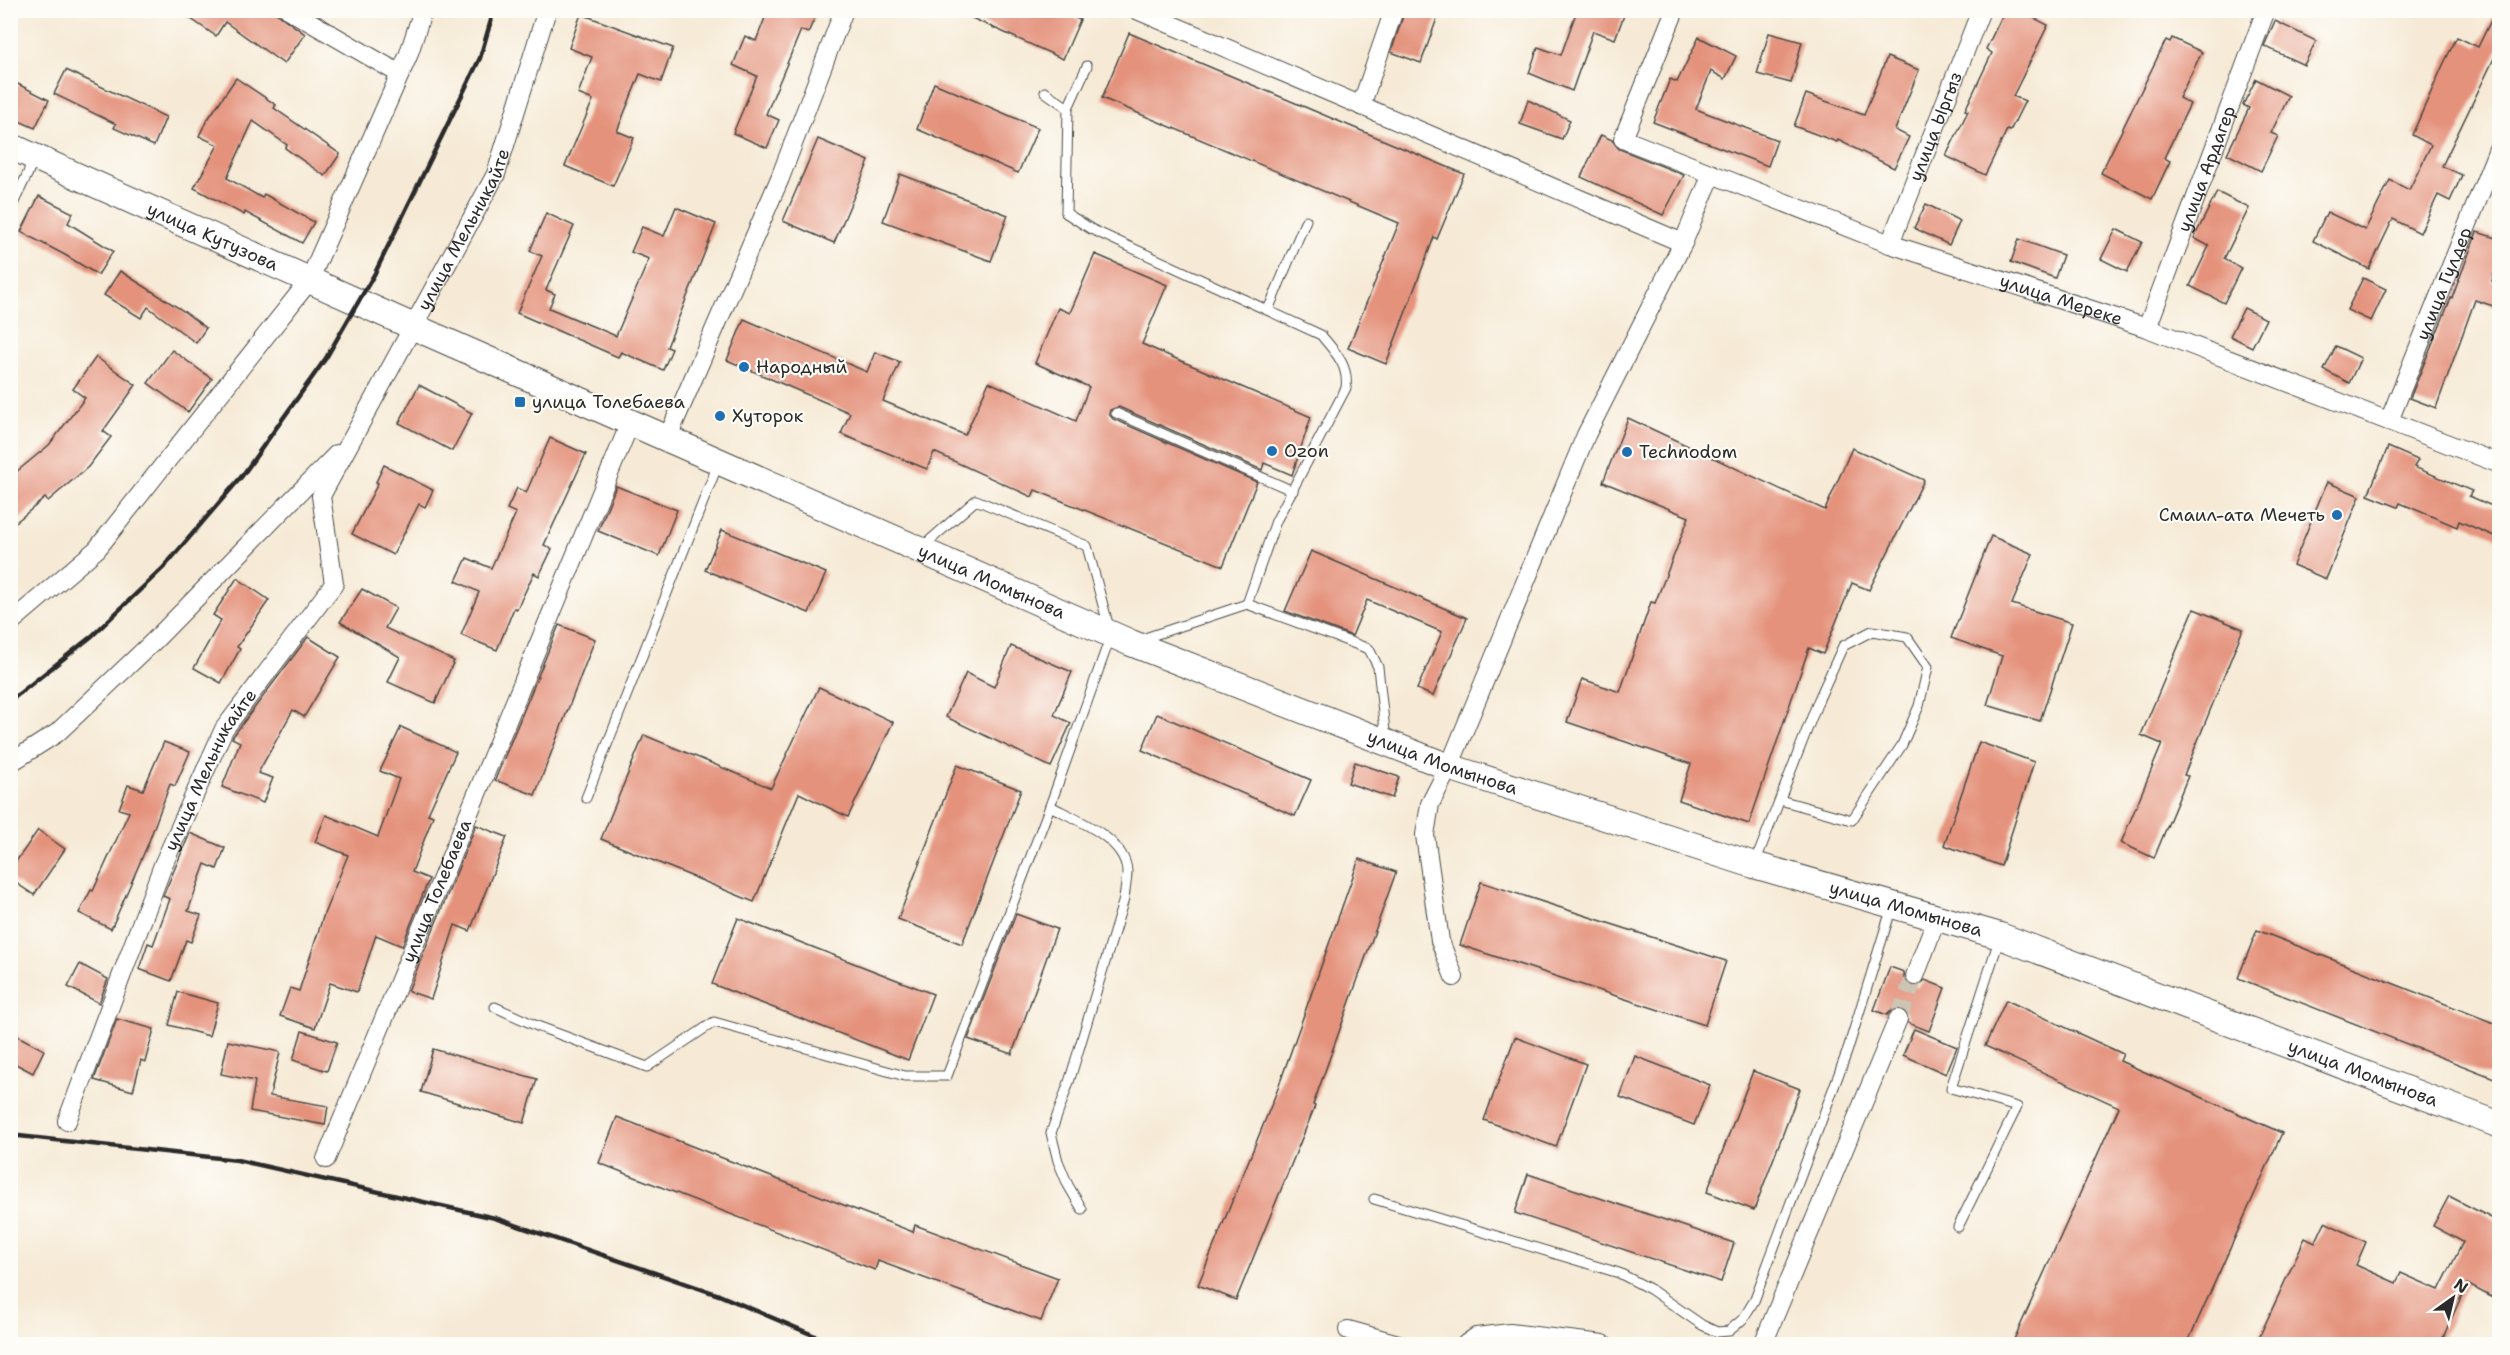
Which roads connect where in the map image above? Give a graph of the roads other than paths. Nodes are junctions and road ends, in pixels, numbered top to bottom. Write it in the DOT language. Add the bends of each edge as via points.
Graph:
graph roads {
  1 [pos="289,10"];
  2 [pos="423,10"];
  3 [pos="547,10"];
  4 [pos="844,10"];
  5 [pos="1137,10"];
  6 [pos="1394,10"];
  7 [pos="1675,10"];
  8 [pos="1981,10"];
  9 [pos="2266,10"];
  10 [pos="1087,66"];
  11 [pos="400,74"];
  12 [pos="1045,92"];
  13 [pos="1361,106"];
  14 [pos="1068,108"];
  15 [pos="2499,144"];
  16 [pos="22,151"];
  17 [pos="1712,174"];
  18 [pos="10,210"];
  19 [pos="1306,220"];
  20 [pos="1683,243"];
  21 [pos="1890,244"];
  22 [pos="309,281"];
  23 [pos="1268,310"];
  24 [pos="414,327"];
  25 [pos="2147,328"];
  26 [pos="1116,412"];
  27 [pos="2389,422"];
  28 [pos="630,423"];
  29 [pos="353,438"];
  30 [pos="667,440"];
  31 [pos="719,462"];
  32 [pos="2499,464"];
  33 [pos="1293,491"];
  34 [pos="919,550"];
  35 [pos="1247,604"];
  36 [pos="10,623"];
  37 [pos="1121,639"];
  38 [pos="1386,743"];
  39 [pos="10,763"];
  40 [pos="1449,767"];
  41 [pos="586,798"];
  42 [pos="1780,800"];
  43 [pos="1050,806"];
  44 [pos="1755,865"];
  45 [pos="1892,905"];
  46 [pos="1937,917"];
  47 [pos="2000,936"];
  48 [pos="1915,976"];
  49 [pos="1454,977"];
  50 [pos="495,1007"];
  51 [pos="1898,1019"];
  52 [pos="67,1121"];
  53 [pos="2499,1125"];
  54 [pos="326,1159"];
  55 [pos="1374,1199"];
  56 [pos="1082,1209"];
  57 [pos="1958,1227"];
  58 [pos="1348,1330"];
  59 [pos="1398,1344"];
  60 [pos="1466,1344"];
  61 [pos="1603,1344"];
  62 [pos="1763,1344"];
  1 -- 11 [label="street"];
  2 -- 11 [label="street"];
  3 -- 24 [label="street, улица Мельникайте" via="496,174"];
  4 -- 30 [label="street" via="780,178"];
  5 -- 13 [label="street"];
  6 -- 13 [label="street"];
  7 -- 17 [label="street, улица Мереке" via="1623,139"];
  8 -- 21 [label="street, улица Ыргыз"];
  9 -- 25 [label="street, улица Ардагер"];
  10 -- 14 [label="lane"];
  11 -- 22 [label="street"];
  12 -- 14 [label="lane"];
  13 -- 20 [label="street"];
  14 -- 23 [label="lane" via="1066,213 1091,229"];
  15 -- 27 [label="street, улица Гулдер"];
  16 -- 18 [label="lane" via="28,173"];
  16 -- 22 [label="main road, улица Кутузова"];
  17 -- 20 [label="street"];
  17 -- 21 [label="street, улица Мереке"];
  19 -- 23 [label="lane"];
  20 -- 40 [label="street" via="1586,435"];
  21 -- 25 [label="street, улица Мереке"];
  22 -- 24 [label="main road, улица Кутузова"];
  22 -- 36 [label="street" via="97,549"];
  23 -- 33 [label="lane" via="1321,335 1348,375 1346,388"];
  24 -- 28 [label="main road, улица Момынова"];
  24 -- 29 [label="street, улица Мельникайте"];
  25 -- 27 [label="street, улица Мереке"];
  26 -- 33 [label="lane"];
  27 -- 32 [label="street, улица Мереке"];
  28 -- 30 [label="main road, улица Момынова"];
  28 -- 54 [label="street, улица Толебаева"];
  29 -- 39 [label="street, улица Мельникайте" via="154,641 57,733"];
  29 -- 52 [label="street, улица Мельникайте" via="321,495 334,584 224,729 163,865"];
  30 -- 31 [label="main road, улица Момынова"];
  31 -- 34 [label="main road, улица Момынова"];
  31 -- 41 [label="lane"];
  33 -- 35 [label="lane" via="1276,521"];
  34 -- 37 [label="main road, улица Момынова"];
  34 -- 37 [label="lane" via="976,500 1087,546"];
  35 -- 37 [label="lane"];
  35 -- 38 [label="lane" via="1368,649 1378,667"];
  37 -- 38 [label="main road, улица Момынова"];
  37 -- 43 [label="lane"];
  38 -- 40 [label="main road, улица Момынова"];
  40 -- 44 [label="main road, улица Момынова"];
  40 -- 49 [label="street" via="1430,804 1425,836 1440,941"];
  42 -- 42 [label="lane" via="1843,646 1872,631 1907,637 1928,667 1919,706 1902,746 1852,820"];
  42 -- 44 [label="lane"];
  43 -- 50 [label="lane" via="947,1076 905,1076 714,1022 647,1067"];
  43 -- 56 [label="lane" via="1086,824 1118,847 1127,869 1124,899 1051,1133 1058,1161"];
  44 -- 45 [label="main road, улица Момынова"];
  45 -- 46 [label="main road, улица Момынова"];
  45 -- 55 [label="lane" via="1846,1052 1754,1301 1730,1331 1717,1332 1702,1325 1619,1272"];
  46 -- 47 [label="main road, улица Момынова"];
  46 -- 48 [label="street"];
  47 -- 53 [label="main road, улица Момынова"];
  47 -- 57 [label="lane" via="1950,1088 2017,1107"];
  51 -- 62 [label="street"];
  58 -- 59 [label="street"];
  60 -- 61 [label="street" via="1476,1337 1510,1333"];
}
